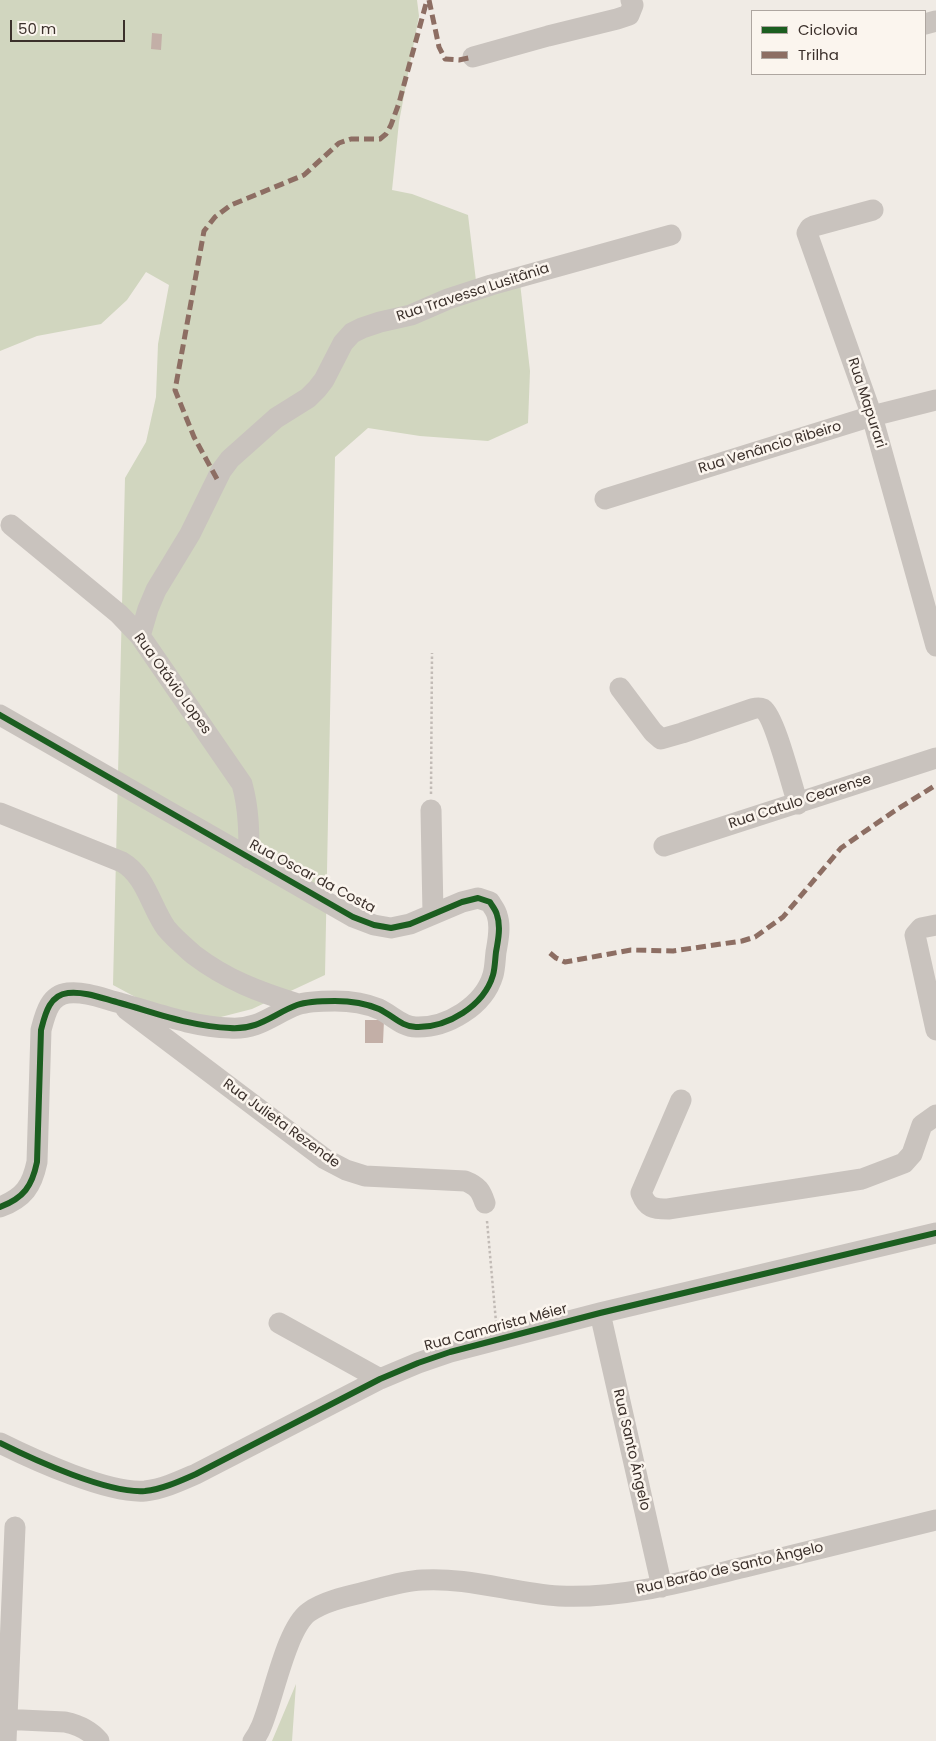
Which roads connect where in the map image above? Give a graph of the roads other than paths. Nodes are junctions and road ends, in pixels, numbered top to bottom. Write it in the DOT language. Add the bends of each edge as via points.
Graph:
graph roads {
  1 [pos="631,0"];
  2 [pos="473,57"];
  3 [pos="873,210"];
  4 [pos="671,235"];
  5 [pos="936,400"];
  6 [pos="872,416"];
  7 [pos="605,500"];
  8 [pos="11,525"];
  9 [pos="140,636"];
  10 [pos="936,646"];
  11 [pos="620,688"];
  12 [pos="0,715"];
  13 [pos="936,758"];
  14 [pos="798,804"];
  15 [pos="431,810"];
  16 [pos="0,813"];
  17 [pos="664,846"];
  18 [pos="249,858"];
  19 [pos="433,914"];
  20 [pos="936,925"];
  21 [pos="118,1003"];
  22 [pos="298,1004"];
  23 [pos="936,1030"];
  24 [pos="681,1100"];
  25 [pos="936,1115"];
  26 [pos="485,1204"];
  27 [pos="0,1207"];
  28 [pos="936,1233"];
  29 [pos="600,1314"];
  30 [pos="279,1323"];
  31 [pos="380,1379"];
  32 [pos="0,1443"];
  33 [pos="936,1520"];
  34 [pos="14,1527"];
  35 [pos="662,1587"];
  36 [pos="6,1588"];
  37 [pos="3,1720"];
  38 [pos="6,1741"];
  39 [pos="99,1741"];
  40 [pos="253,1741"];
  1 -- 2 [label="street" via="633,5 629,15"];
  3 -- 6 [label="street, Rua Mapurari" via="814,226 807,233"];
  4 -- 9 [label="street, Rua Travessa Lusitânia" via="491,285 411,316 380,322 352,334 343,343 317,389 276,418 221,471 190,534 156,590"];
  5 -- 6 [label="street, Rua Venâncio Ribeiro"];
  6 -- 7 [label="street, Rua Venâncio Ribeiro"];
  6 -- 10 [label="street, Rua Mapurari"];
  8 -- 9 [label="street, Rua Otávio Lopes" via="119,614"];
  9 -- 18 [label="street, Rua Otávio Lopes" via="242,784 247,800"];
  11 -- 14 [label="street" via="660,739 752,709 764,710 772,723"];
  12 -- 18 [label="street, Rua Oscar da Costa"];
  13 -- 14 [label="street, Rua Catulo Cearense"];
  14 -- 17 [label="street, Rua Catulo Cearense"];
  15 -- 19 [label="street"];
  16 -- 22 [label="street" via="130,866 168,930 185,948 234,980"];
  18 -- 19 [label="street, Rua Oscar da Costa" via="353,917 374,925 391,928"];
  19 -- 22 [label="street, Rua Oscar da Costa" via="478,898 490,902 498,915 493,976 474,1005 464,1012 448,1020 417,1027 403,1024 368,1005 335,1001"];
  20 -- 23 [label="street" via="921,928 915,935"];
  21 -- 22 [label="street, Rua Oscar da Costa" via="184,1021 233,1029 258,1025"];
  21 -- 26 [label="street, Rua Julieta Rezende" via="317,1153 346,1170 365,1176 465,1182 476,1185"];
  21 -- 27 [label="street, Rua Oscar da Costa" via="90,995 66,993 50,1004 41,1030 34,1178 26,1191"];
  24 -- 25 [label="street" via="642,1193 645,1202 654,1209 862,1179 904,1163 912,1154 922,1125"];
  28 -- 29 [label="street, Rua Camarista Méier"];
  29 -- 31 [label="street, Rua Camarista Méier" via="450,1352"];
  29 -- 35 [label="street, Rua Santo Ângelo"];
  30 -- 31 [label="street"];
  31 -- 32 [label="street, Rua Camarista Méier" via="196,1474 145,1491 122,1490 85,1479"];
  33 -- 35 [label="street, Rua Barão de Santo Ângelo"];
  34 -- 36 [label="street"];
  35 -- 40 [label="street, Rua Barão de Santo Ângelo" via="611,1595 556,1596 462,1581 423,1580 396,1584 321,1606 310,1611 297,1627 261,1728"];
  36 -- 37 [label="street"];
  37 -- 38 [label="street"];
  37 -- 39 [label="street" via="75,1724"];
}
